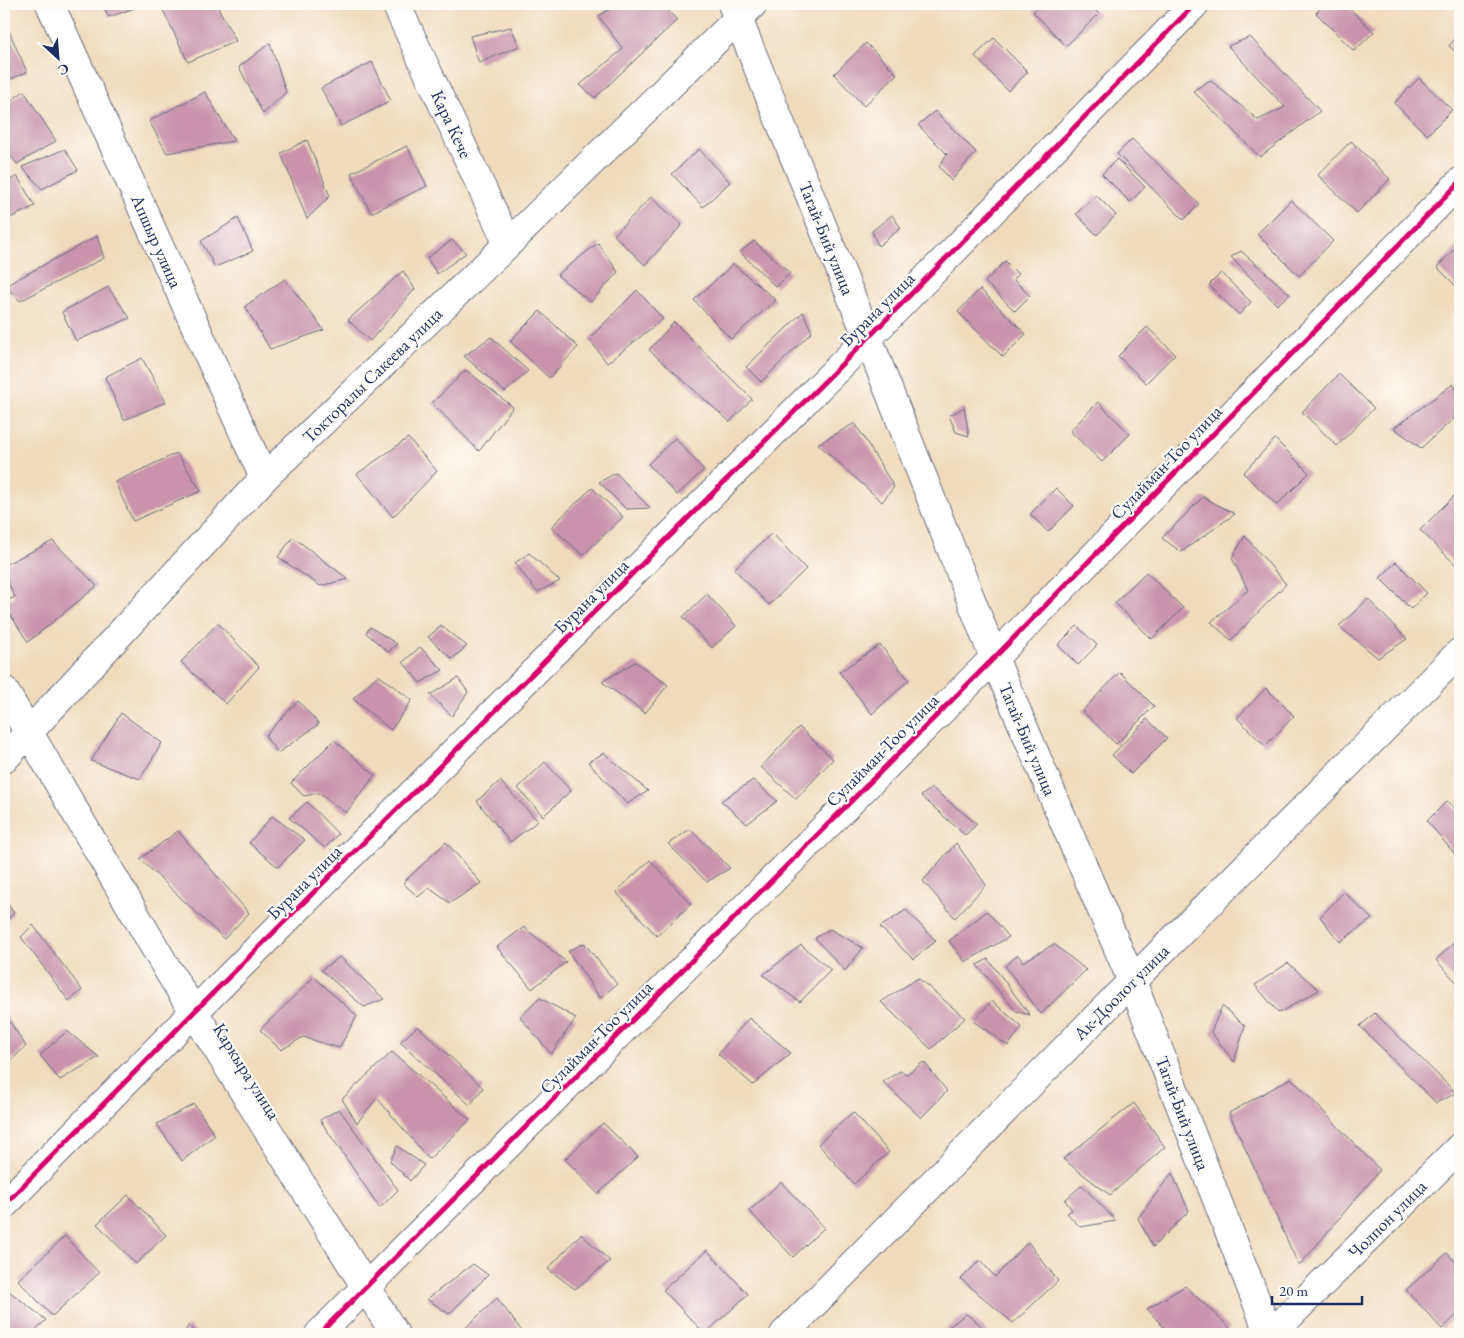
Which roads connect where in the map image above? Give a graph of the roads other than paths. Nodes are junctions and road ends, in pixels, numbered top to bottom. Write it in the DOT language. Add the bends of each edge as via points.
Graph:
graph roads {
  1 [pos="50,4"];
  2 [pos="396,4"];
  3 [pos="1195,4"];
  4 [pos="741,9"];
  5 [pos="1460,182"];
  6 [pos="508,244"];
  7 [pos="868,338"];
  8 [pos="264,478"];
  9 [pos="1460,652"];
  10 [pos="994,658"];
  11 [pos="4,690"];
  12 [pos="29,734"];
  13 [pos="4,759"];
  14 [pos="1132,981"];
  15 [pos="194,1012"];
  16 [pos="1460,1147"];
  17 [pos="4,1205"];
  18 [pos="366,1287"];
  19 [pos="319,1334"];
  20 [pos="395,1334"];
  21 [pos="784,1334"];
  22 [pos="1270,1334"];
  1 -- 8 [label="street, Апшыр улица"];
  2 -- 6 [label="street, Кара Кече"];
  3 -- 7 [label="street, Бурана улица"];
  4 -- 6 [label="street, Токторалы Сакеева улица"];
  4 -- 7 [label="street, Тагай-Бий улица"];
  5 -- 10 [label="street, Сулайман-Тоо улица"];
  6 -- 8 [label="street, Токторалы Сакеева улица"];
  7 -- 10 [label="street, Тагай-Бий улица"];
  7 -- 15 [label="street, Бурана улица"];
  8 -- 12 [label="street, Токторалы Сакеева улица"];
  9 -- 14 [label="street, Ак-Доолот улица"];
  10 -- 14 [label="street, Тагай-Бий улица"];
  10 -- 18 [label="street, Сулайман-Тоо улица"];
  11 -- 12 [label="street, Каркыра улица"];
  12 -- 13 [label="street, Токторалы Сакеева улица"];
  12 -- 15 [label="street, Каркыра улица"];
  14 -- 21 [label="street, Ак-Доолот улица"];
  14 -- 22 [label="street, Тагай-Бий улица"];
  15 -- 17 [label="street, Бурана улица"];
  15 -- 18 [label="street, Каркыра улица"];
  16 -- 22 [label="street, Чолпон улица"];
  18 -- 19 [label="street, Сулайман-Тоо улица"];
  18 -- 20 [label="street, Каркыра улица"];
}
